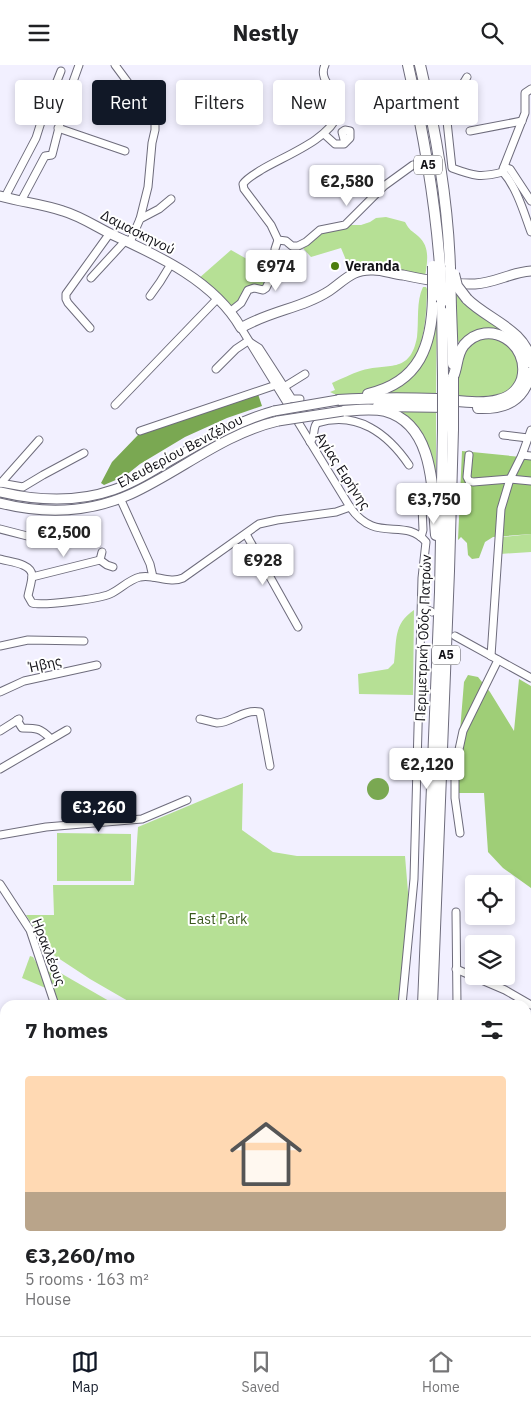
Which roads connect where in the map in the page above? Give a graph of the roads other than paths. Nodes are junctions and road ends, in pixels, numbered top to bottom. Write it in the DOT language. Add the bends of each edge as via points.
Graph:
graph roads {
  1 [pos="79,65"];
  2 [pos="115,65"];
  3 [pos="325,65"];
  4 [pos="408,65"];
  5 [pos="420,65"];
  6 [pos="61,71"];
  7 [pos="467,77"];
  8 [pos="531,89"];
  9 [pos="522,121"];
  10 [pos="58,128"];
  11 [pos="470,131"];
  12 [pos="324,134"];
  13 [pos="345,143"];
  14 [pos="125,151"];
  15 [pos="413,165"];
  16 [pos="504,169"];
  17 [pos="2,197"];
  18 [pos="172,199"];
  19 [pos="22,201"];
  20 [pos="531,201"];
  21 [pos="140,219"];
  22 [pos="531,232"];
  23 [pos="110,233"];
  24 [pos="278,239"];
  25 [pos="128,241"];
  26 [pos="171,264"];
  27 [pos="444,267"];
  28 [pos="531,271"];
  29 [pos="91,278"];
  30 [pos="150,296"];
  31 [pos="218,298"];
  32 [pos="437,299"];
  33 [pos="231,311"];
  34 [pos="90,328"];
  35 [pos="241,328"];
  36 [pos="248,341"];
  37 [pos="531,363"];
  38 [pos="216,369"];
  39 [pos="531,372"];
  40 [pos="305,374"];
  41 [pos="448,377"];
  42 [pos="276,385"];
  43 [pos="284,387"];
  44 [pos="300,399"];
  45 [pos="338,400"];
  46 [pos="287,403"];
  47 [pos="115,405"];
  48 [pos="343,411"];
  49 [pos="298,422"];
  50 [pos="448,429"];
  51 [pos="531,430"];
  52 [pos="140,431"];
  53 [pos="503,435"];
  54 [pos="528,438"];
  55 [pos="39,440"];
  56 [pos="310,442"];
  57 [pos="84,453"];
  58 [pos="469,455"];
  59 [pos="522,455"];
  60 [pos="531,456"];
  61 [pos="409,465"];
  62 [pos="510,479"];
  63 [pos="531,481"];
  64 [pos="0,483"];
  65 [pos="0,492"];
  66 [pos="120,498"];
  67 [pos="0,503"];
  68 [pos="422,506"];
  69 [pos="350,507"];
  70 [pos="0,529"];
  71 [pos="246,533"];
  72 [pos="35,537"];
  73 [pos="421,537"];
  74 [pos="102,552"];
  75 [pos="0,559"];
  76 [pos="100,560"];
  77 [pos="113,567"];
  78 [pos="32,577"];
  79 [pos="154,577"];
  80 [pos="422,607"];
  81 [pos="432,612"];
  82 [pos="298,627"];
  83 [pos="455,636"];
  84 [pos="84,641"];
  85 [pos="0,645"];
  86 [pos="495,658"];
  87 [pos="96,665"];
  88 [pos="531,678"];
  89 [pos="0,692"];
  90 [pos="434,710"];
  91 [pos="200,719"];
  92 [pos="67,730"];
  93 [pos="0,731"];
  94 [pos="51,739"];
  95 [pos="270,766"];
  96 [pos="0,769"];
  97 [pos="187,800"];
  98 [pos="460,833"];
  99 [pos="0,835"];
  100 [pos="0,884"];
  101 [pos="456,912"];
  102 [pos="456,969"];
  103 [pos="53,1000"];
  104 [pos="402,1000"];
  105 [pos="423,1000"];
  106 [pos="432,1000"];
  107 [pos="456,1000"];
  108 [pos="522,1000"];
  1 -- 10 [label="street"];
  2 -- 21 [label="street" via="135,92 148,102 155,121 148,187"];
  3 -- 12 [label="street" via="323,76 337,97 339,107 337,116"];
  4 -- 27 [label="highway, Περιμετρική Οδός Πατρών / Α5"];
  5 -- 27 [label="highway, Α5" via="435,130 446,204 450,249"];
  6 -- 17 [label="street" via="36,138"];
  7 -- 16 [label="street" via="446,112 452,168 476,176 489,176"];
  8 -- 9 [label="street" via="524,93"];
  9 -- 11 [label="street"];
  9 -- 16 [label="street"];
  10 -- 14 [label="street"];
  10 -- 19 [label="street" via="52,155 45,156"];
  12 -- 13 [label="street" via="335,144"];
  12 -- 24 [label="street" via="243,184"];
  15 -- 24 [label="street" via="384,186 345,225 320,230 298,246"];
  16 -- 20 [label="street" via="510,169"];
  16 -- 22 [label="street"];
  17 -- 19 [label="main road, Δαμασκηνού"];
  18 -- 21 [label="street"];
  19 -- 23 [label="main road, Δαμασκηνού" via="64,211"];
  21 -- 25 [label="street"];
  23 -- 25 [label="main road, Δαμασκηνού"];
  23 -- 34 [label="street" via="66,295 68,303"];
  24 -- 33 [label="street" via="275,269 267,286 263,290 248,290 241,303"];
  25 -- 26 [label="main road, Δαμασκηνού"];
  25 -- 29 [label="street"];
  26 -- 30 [label="street"];
  26 -- 31 [label="main road, Δαμασκηνού"];
  27 -- 32 [label="highway, Περιμετρική Οδός Πατρών / Α5, bridge"];
  27 -- 37 [label="highway, bridge" via="467,299 519,338 527,348"];
  27 -- 41 [label="highway, Περιμετρική Οδός Πατρών / Α5, bridge" via="451,308"];
  28 -- 35 [label="main road" via="473,284 365,270 344,279 320,296"];
  31 -- 33 [label="main road, Δαμασκηνού"];
  31 -- 47 [label="street"];
  32 -- 41 [label="highway, Περιμετρική Οδός Πατρών / Α5"];
  32 -- 45 [label="highway" via="429,338 410,371 382,390"];
  33 -- 35 [label="main road, Δαμασκηνού"];
  35 -- 36 [label="street"];
  36 -- 38 [label="street"];
  36 -- 42 [label="street"];
  36 -- 43 [label="street" via="259,349"];
  39 -- 48 [label="highway" via="519,398 492,408 386,406"];
  40 -- 43 [label="street"];
  41 -- 45 [label="highway" via="462,347 484,333 510,339 523,358 523,375 518,386 511,395 498,400"];
  41 -- 50 [label="highway, Περιμετρική Οδός Πατρών / Α5, bridge"];
  42 -- 46 [label="street"];
  42 -- 52 [label="street"];
  43 -- 44 [label="street" via="292,399"];
  45 -- 65 [label="main road, Ελευθερίου Βενιζέλου, bridge" via="254,417 114,490 73,499 50,500"];
  48 -- 66 [label="main road, Ελευθερίου Βενιζέλου, bridge" via="278,421 233,436"];
  48 -- 90 [label="highway" via="372,410 393,414 415,431 425,449 430,467 436,553"];
  49 -- 56 [label="street, Αγίας Ειρήνης"];
  50 -- 90 [label="highway, Περιμετρική Οδός Πατρών / Α5"];
  50 -- 106 [label="highway, Περιμετρική Οδός Πατρών / Α5" via="448,610"];
  51 -- 54 [label="street"];
  53 -- 54 [label="street"];
  54 -- 59 [label="street"];
  55 -- 64 [label="street"];
  56 -- 61 [label="street" via="317,423 352,420 381,434"];
  56 -- 69 [label="street, Αγίας Ειρήνης"];
  57 -- 64 [label="street" via="23,487"];
  58 -- 62 [label="street" via="469,481"];
  59 -- 60 [label="street"];
  59 -- 62 [label="street"];
  62 -- 63 [label="street"];
  62 -- 86 [label="street" via="501,509"];
  66 -- 67 [label="main road, Ελευθερίου Βενιζέλου" via="84,508 58,510 24,509"];
  66 -- 79 [label="street"];
  68 -- 73 [label="street"];
  69 -- 71 [label="street" via="336,512 269,521"];
  69 -- 73 [label="street, Αγίας Ειρήνης" via="368,525 409,531"];
  70 -- 72 [label="street"];
  71 -- 79 [label="street" via="183,578 172,581"];
  71 -- 82 [label="street"];
  73 -- 80 [label="street" via="426,543"];
  74 -- 76 [label="street"];
  75 -- 78 [label="street" via="26,567"];
  76 -- 77 [label="street"];
  76 -- 78 [label="street"];
  78 -- 79 [label="street" via="28,598 38,604 103,596 134,579"];
  80 -- 81 [label="street"];
  80 -- 104 [label="street" via="414,872"];
  83 -- 86 [label="street"];
  84 -- 85 [label="street" via="28,640"];
  86 -- 88 [label="street"];
  86 -- 98 [label="street" via="463,731 455,769 454,798"];
  87 -- 89 [label="street, Ήβης" via="24,681"];
  90 -- 105 [label="highway, Περιμετρική Οδός Πατρών / Α5"];
  91 -- 95 [label="street" via="218,723 243,713 260,712"];
  92 -- 94 [label="street"];
  93 -- 94 [label="street" via="18,720 22,728 42,730"];
  94 -- 96 [label="street"];
  97 -- 99 [label="street" via="142,819 46,827"];
  100 -- 103 [label="street, Ηρακλέους" via="30,930"];
  101 -- 102 [label="street"];
  102 -- 107 [label="street"];
  102 -- 108 [label="street"];
}
